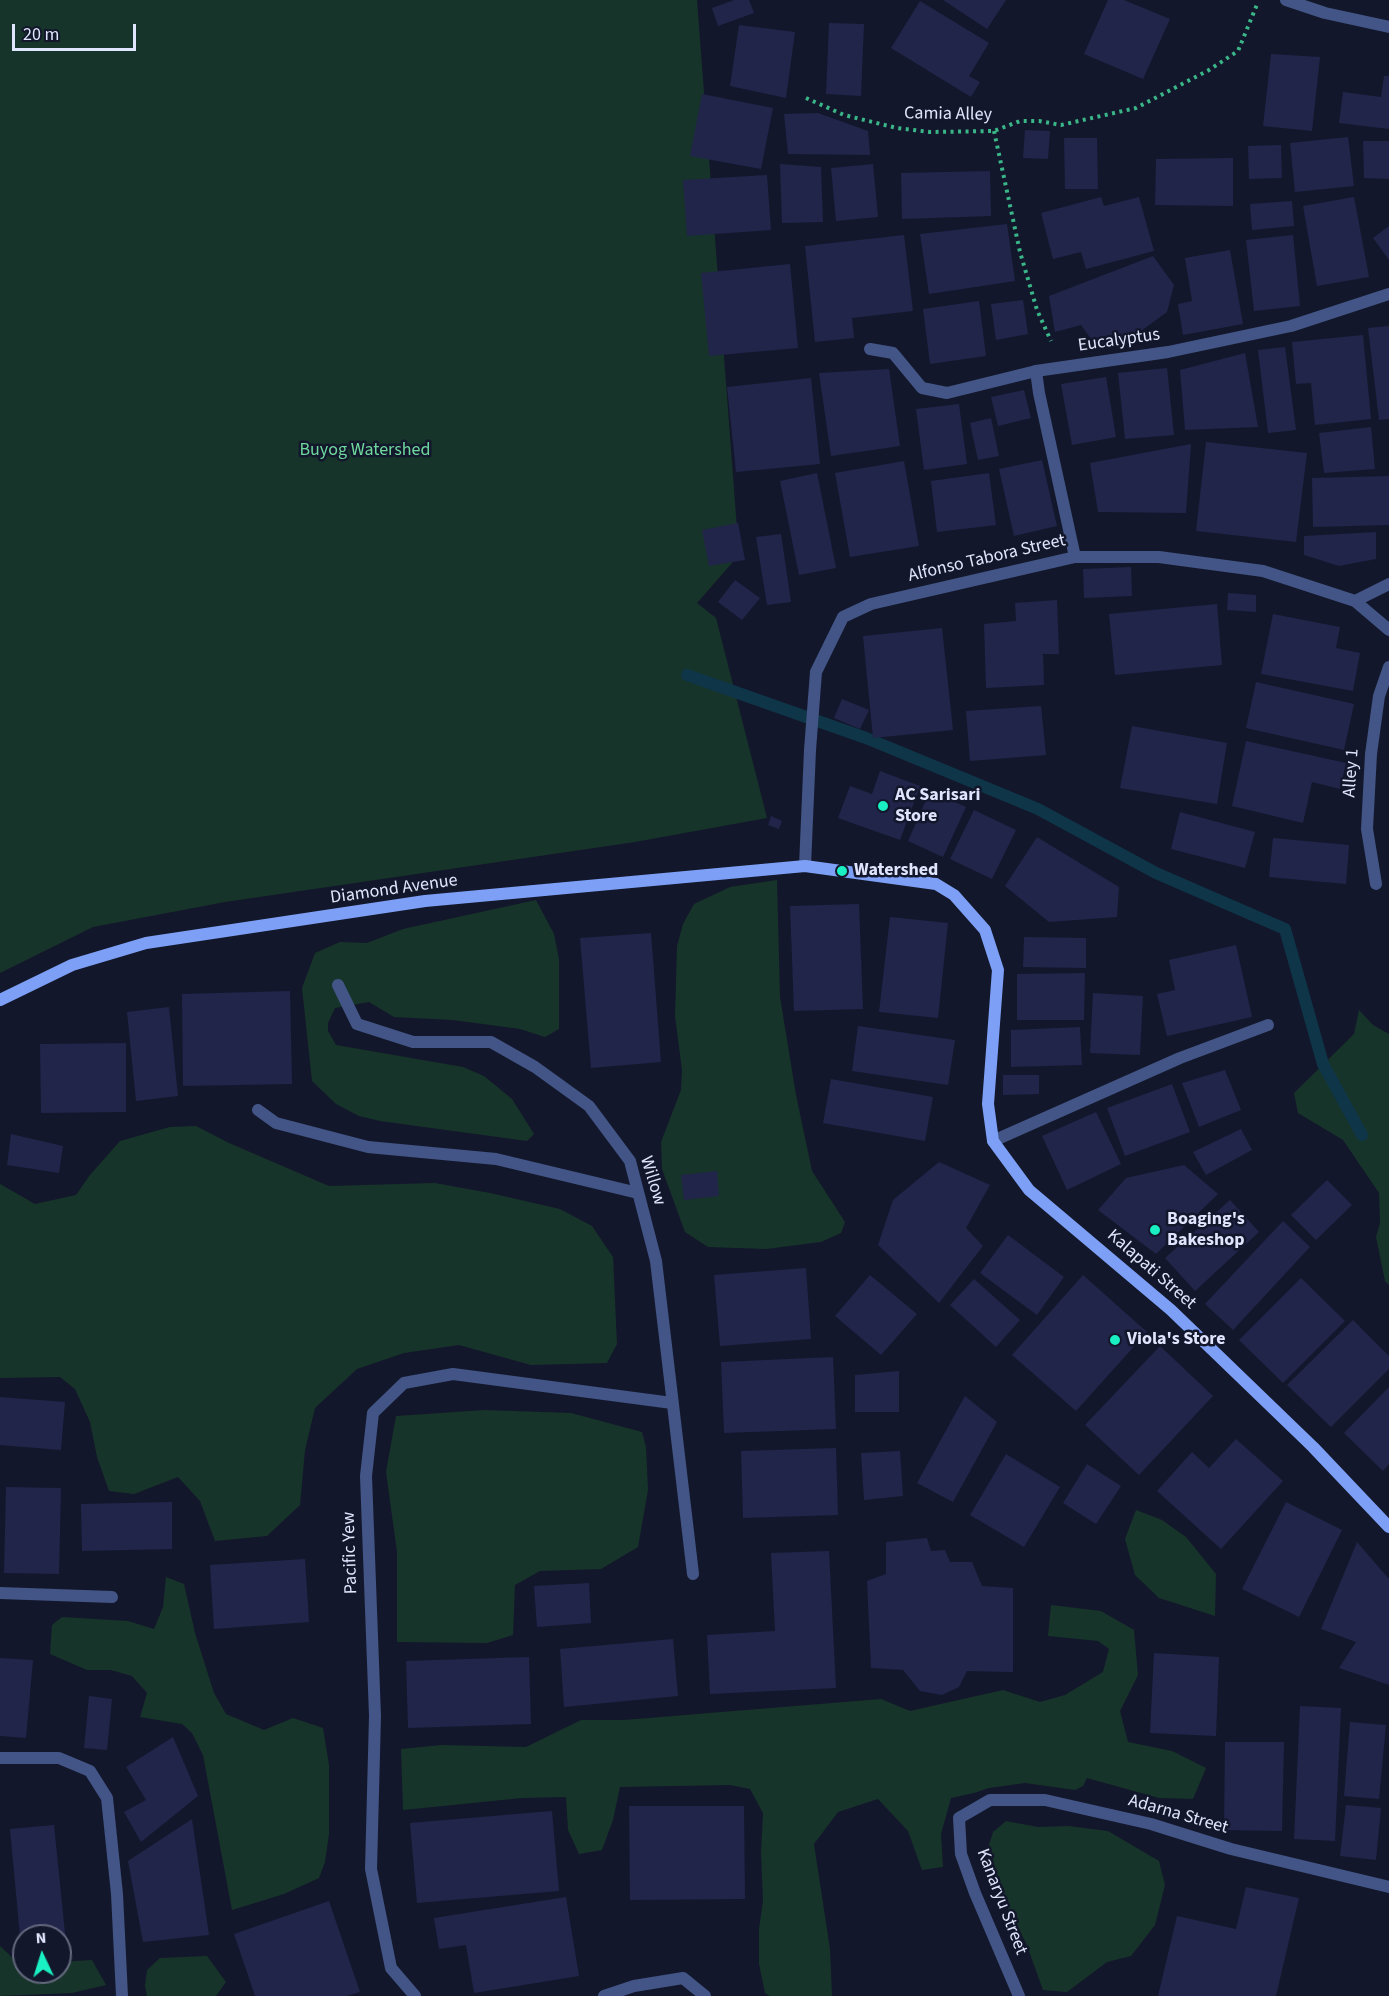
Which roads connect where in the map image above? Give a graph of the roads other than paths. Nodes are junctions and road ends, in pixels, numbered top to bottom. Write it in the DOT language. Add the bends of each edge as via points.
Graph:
graph roads {
  1 [pos="1286,0"];
  2 [pos="1389,27"];
  3 [pos="1389,294"];
  4 [pos="870,349"];
  5 [pos="1036,371"];
  6 [pos="1075,557"];
  7 [pos="1389,584"];
  8 [pos="1355,601"];
  9 [pos="1389,630"];
  10 [pos="1389,667"];
  11 [pos="805,867"];
  12 [pos="1376,884"];
  13 [pos="338,984"];
  14 [pos="0,1000"];
  15 [pos="1268,1025"];
  16 [pos="258,1110"];
  17 [pos="993,1141"];
  18 [pos="638,1193"];
  19 [pos="672,1403"];
  20 [pos="1389,1527"];
  21 [pos="693,1574"];
  22 [pos="0,1593"];
  23 [pos="112,1597"];
  24 [pos="0,1758"];
  25 [pos="959,1818"];
  26 [pos="1389,1887"];
  27 [pos="122,1996"];
  28 [pos="415,1996"];
  29 [pos="604,1996"];
  30 [pos="705,1996"];
  31 [pos="1019,1996"];
  1 -- 2 [label="street"];
  3 -- 5 [label="street, Eucalyptus" via="1291,326 1168,352"];
  4 -- 5 [label="street, Eucalyptus" via="893,353 922,388 947,393"];
  5 -- 6 [label="street"];
  6 -- 8 [label="street, Alfonso Tabora Street" via="1159,556 1263,571"];
  6 -- 11 [label="street, Alfonso Tabora Street" via="871,604 843,617 816,672"];
  7 -- 8 [label="street"];
  8 -- 9 [label="street"];
  10 -- 12 [label="street, Alley 1" via="1379,696 1371,754 1367,829"];
  11 -- 14 [label="street, Diamond Avenue" via="425,901 146,943 72,965"];
  11 -- 17 [label="street, Kalapati Street" via="936,884 954,895 985,930 998,970 988,1104"];
  13 -- 18 [label="street, Willow" via="357,1024 413,1042 491,1042 535,1067 589,1106 630,1161"];
  15 -- 17 [label="street" via="1180,1058"];
  16 -- 18 [label="street" via="276,1124 368,1147 496,1159"];
  17 -- 20 [label="street, Kalapati Street" via="1029,1190 1171,1310 1313,1447"];
  18 -- 19 [label="street, Willow" via="656,1262"];
  19 -- 21 [label="street, Willow"];
  19 -- 28 [label="street, Pacific Yew" via="453,1374 404,1383 373,1413 366,1476 375,1716 371,1869 391,1968"];
  22 -- 23 [label="street"];
  24 -- 27 [label="street" via="59,1758 90,1771 106,1798 117,1894"];
  25 -- 26 [label="street, Adarna Street" via="990,1800 1044,1800"];
  25 -- 31 [label="street, Kanaryu Street" via="964,1863"];
  29 -- 30 [label="street" via="634,1986 683,1978"];
}
